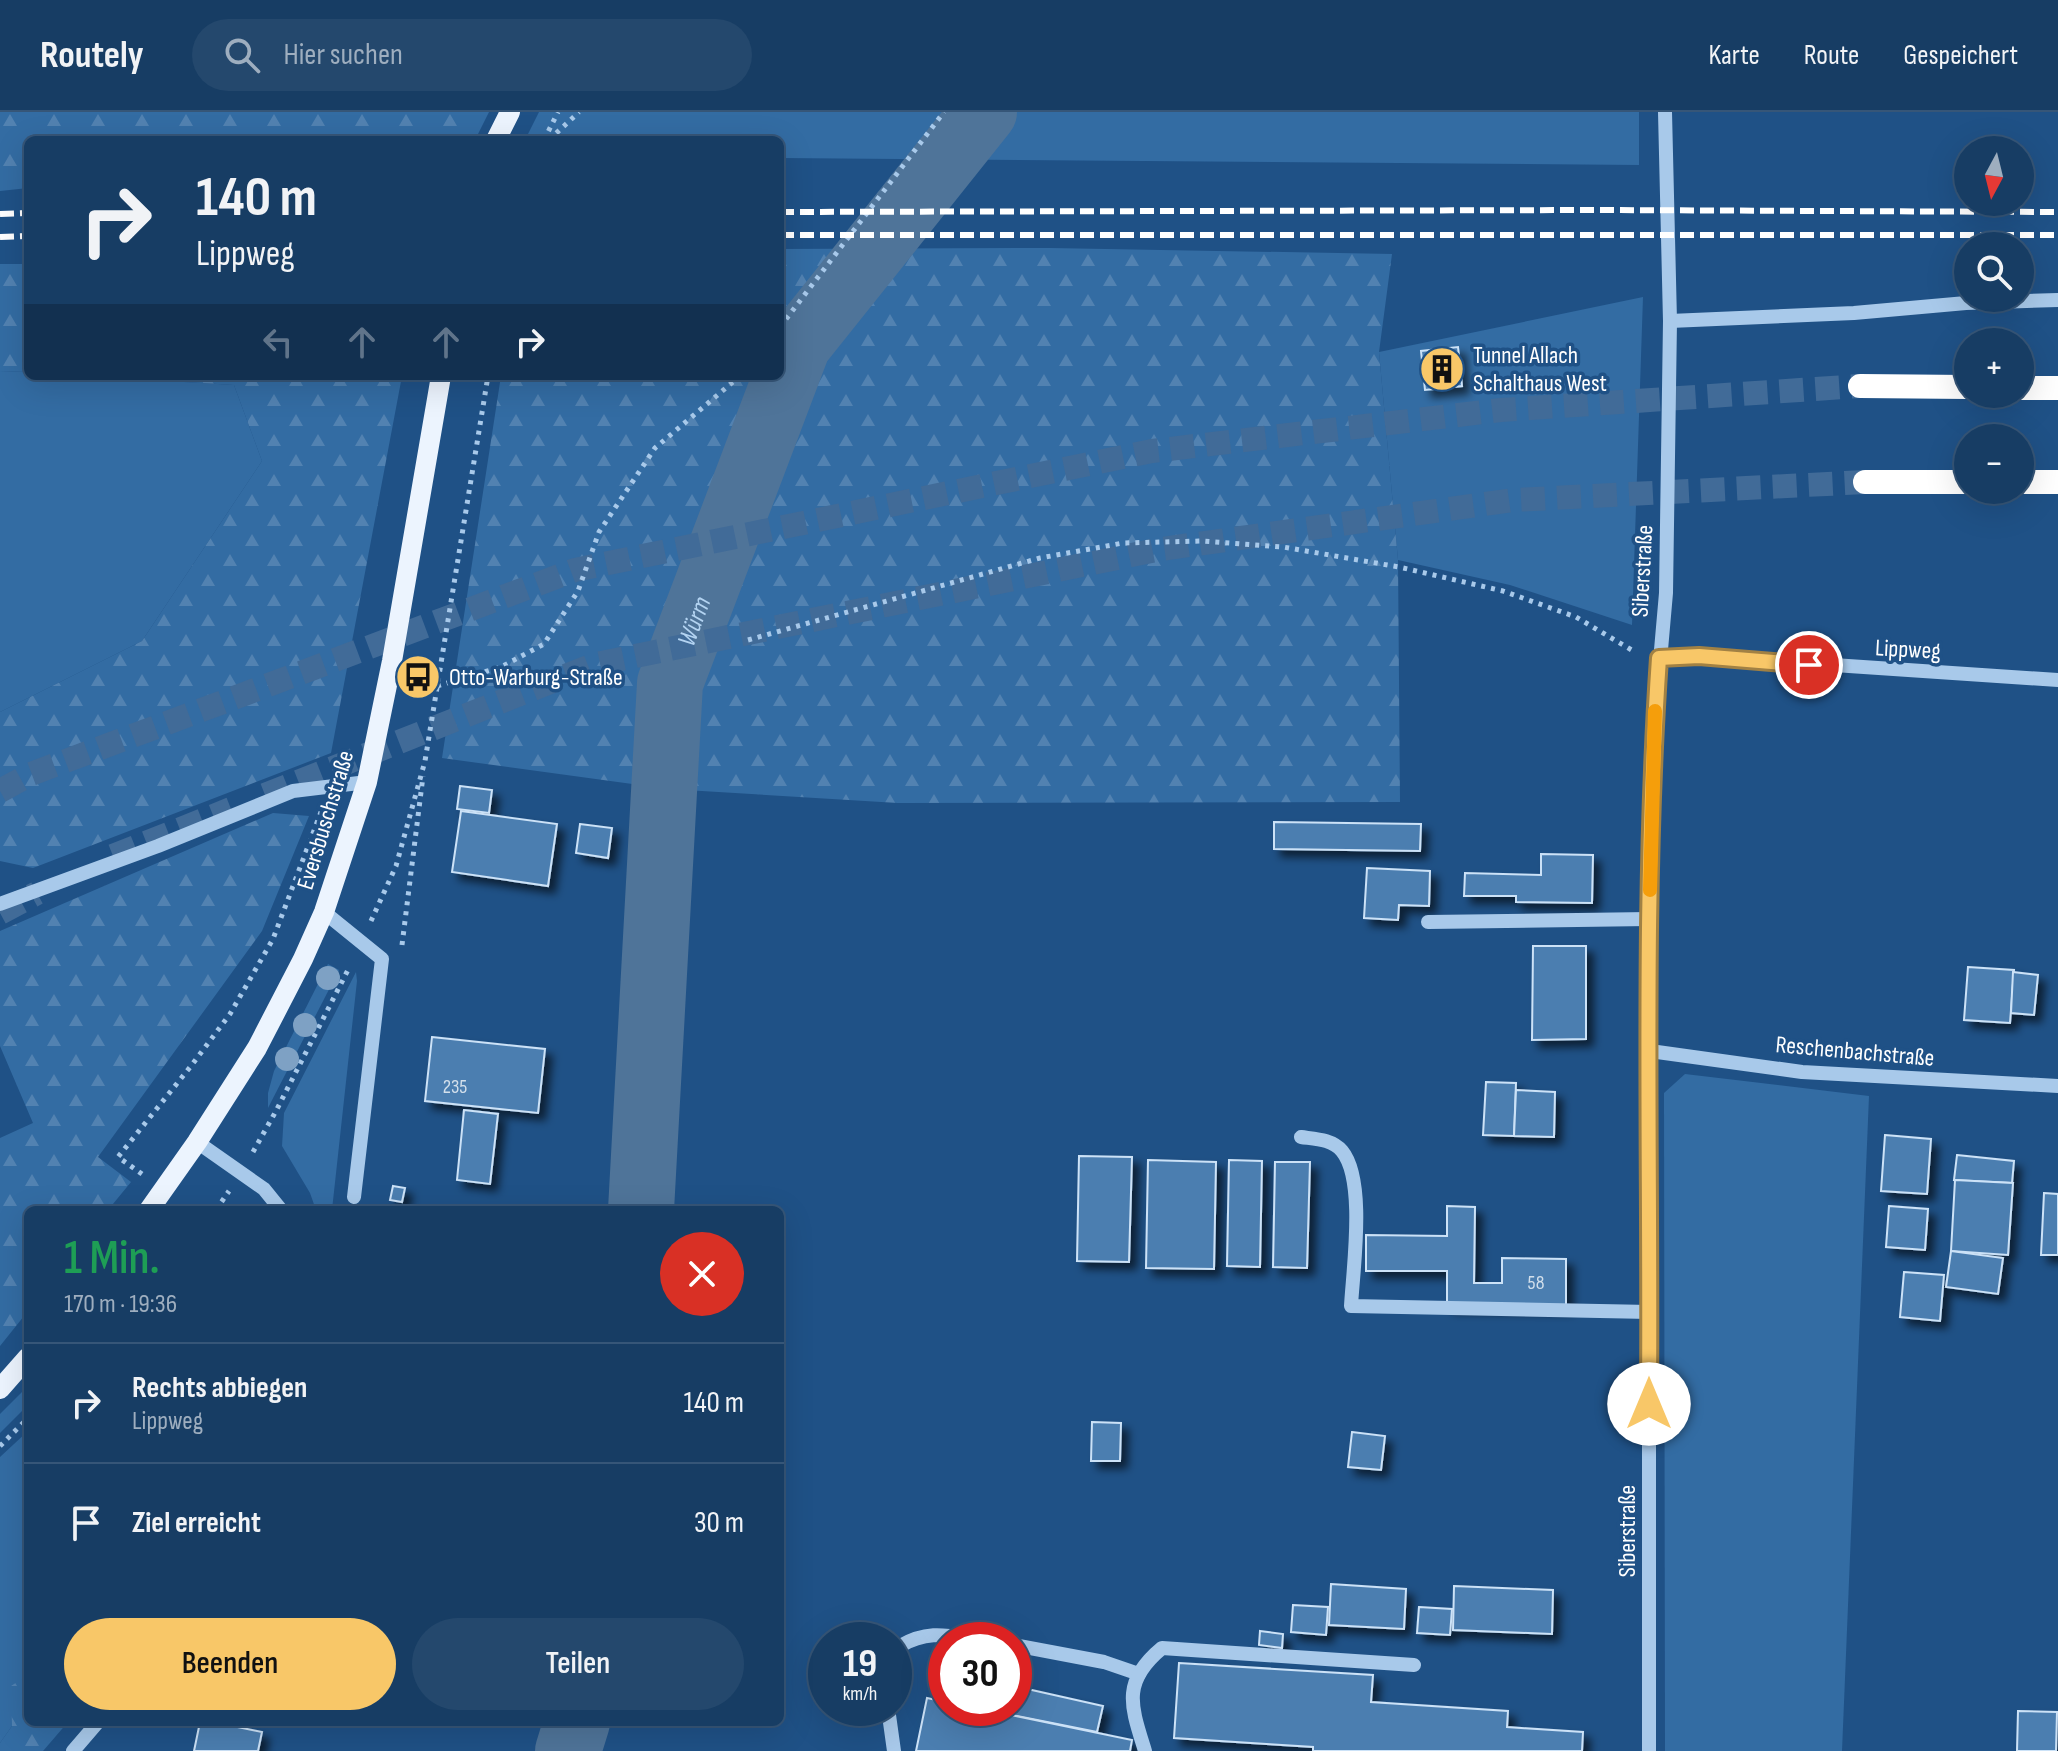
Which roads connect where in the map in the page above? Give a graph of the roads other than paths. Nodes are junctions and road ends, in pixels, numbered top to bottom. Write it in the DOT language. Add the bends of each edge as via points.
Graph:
graph roads {
  1 [pos="510,112"];
  2 [pos="1665,112"];
  3 [pos="498,136"];
  4 [pos="2058,300"];
  5 [pos="1670,321"];
  6 [pos="440,380"];
  7 [pos="1860,386"];
  8 [pos="1954,387"];
  9 [pos="2034,388"];
  10 [pos="2058,388"];
  11 [pos="1865,482"];
  12 [pos="1954,482"];
  13 [pos="2034,482"];
  14 [pos="2058,482"];
  15 [pos="1659,658"];
  16 [pos="2058,680"];
  17 [pos="367,782"];
  18 [pos="0,904"];
  19 [pos="324,912"];
  20 [pos="1649,919"];
  21 [pos="1428,922"];
  22 [pos="1650,1051"];
  23 [pos="2058,1086"];
  24 [pos="1301,1137"];
  25 [pos="197,1142"];
  26 [pos="354,1197"];
  27 [pos="152,1206"];
  28 [pos="278,1206"];
  29 [pos="1650,1312"];
  30 [pos="24,1362"];
  31 [pos="0,1389"];
  32 [pos="1032,1648"];
  33 [pos="1414,1665"];
  34 [pos="1139,1674"];
  35 [pos="95,1726"];
  36 [pos="891,1726"];
  37 [pos="73,1751"];
  38 [pos="894,1751"];
  39 [pos="1145,1751"];
  40 [pos="1649,1751"];
  1 -- 3 [label="main road"];
  2 -- 5 [label="street, Siberstraße"];
  4 -- 5 [label="street"];
  5 -- 15 [label="street, Siberstraße" via="1666,593"];
  6 -- 17 [label="main road, Eversbuschstraße"];
  7 -- 8 [label="highway"];
  9 -- 10 [label="highway"];
  11 -- 12 [label="highway"];
  13 -- 14 [label="highway"];
  15 -- 16 [label="street, Lippweg" via="1699,656"];
  15 -- 20 [label="street, Siberstraße"];
  17 -- 18 [label="street" via="293,791"];
  17 -- 19 [label="main road, Eversbuschstraße"];
  19 -- 25 [label="main road, Eversbuschstraße" via="257,1048"];
  19 -- 26 [label="street" via="382,959"];
  20 -- 21 [label="street"];
  20 -- 22 [label="street, Siberstraße"];
  22 -- 23 [label="street, Reschenbachstraße" via="1802,1072"];
  22 -- 29 [label="street, Siberstraße"];
  24 -- 29 [label="street" via="1325,1140 1342,1150 1352,1171 1356,1198 1351,1306"];
  25 -- 27 [label="main road"];
  25 -- 28 [label="street" via="264,1189"];
  29 -- 40 [label="street, Siberstraße"];
  30 -- 31 [label="main road"];
  32 -- 34 [label="street"];
  33 -- 34 [label="street" via="1162,1648"];
  34 -- 39 [label="street" via="1132,1686 1134,1717"];
  35 -- 37 [label="street"];
  36 -- 38 [label="street"];
}
